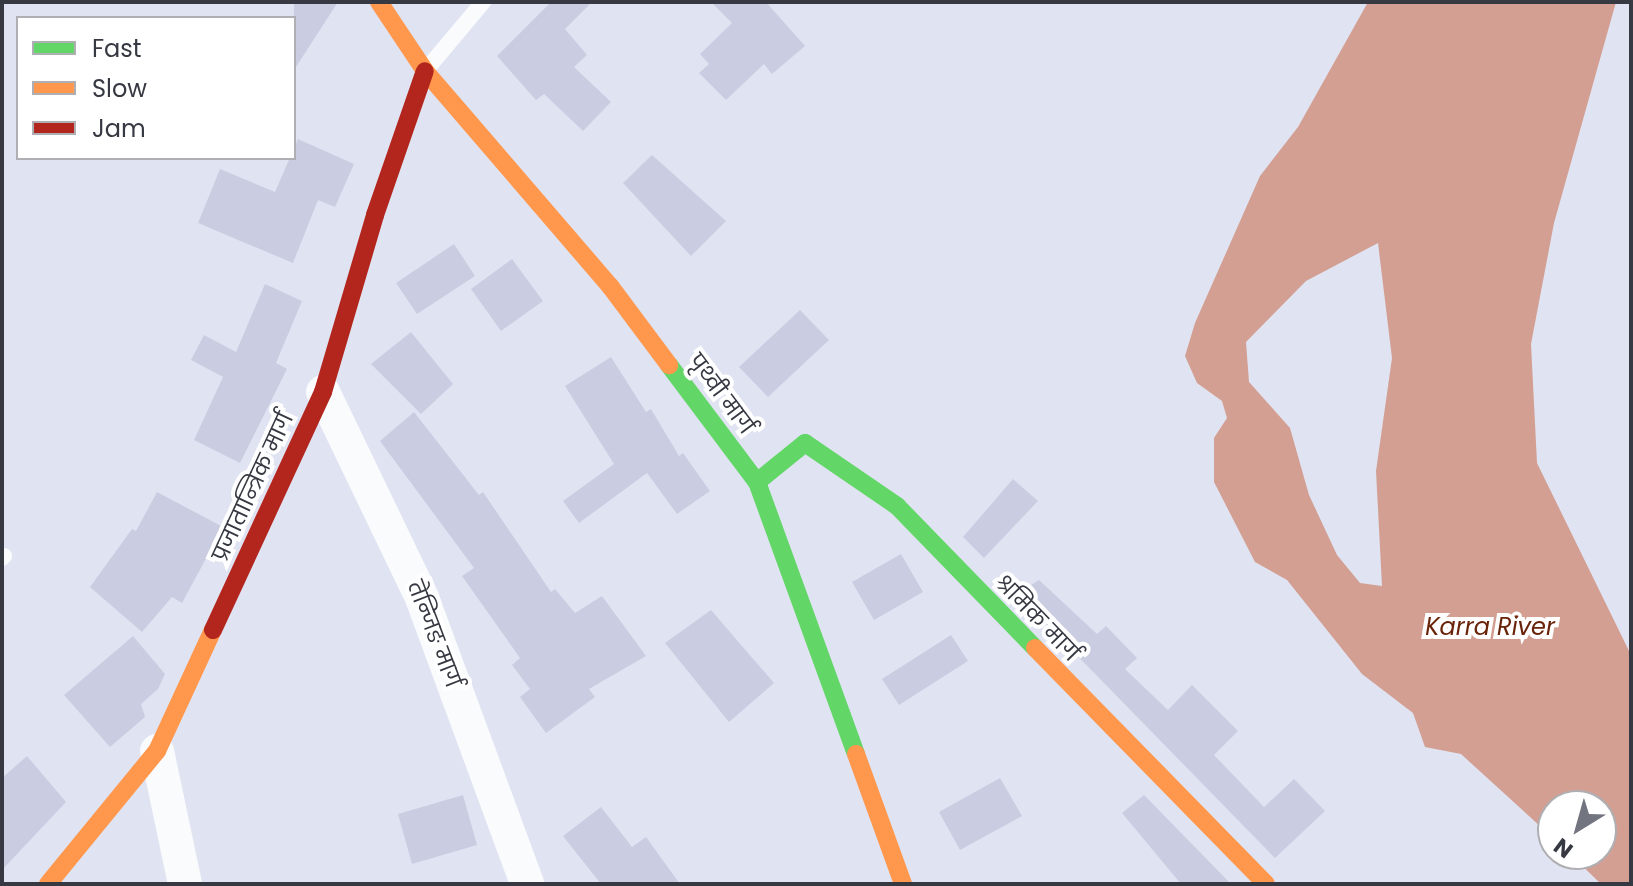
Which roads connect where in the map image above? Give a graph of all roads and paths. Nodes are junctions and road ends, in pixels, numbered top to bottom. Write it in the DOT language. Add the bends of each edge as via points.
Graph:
graph roads {
  1 [pos="379,2"];
  2 [pos="483,2"];
  3 [pos="425,71"];
  4 [pos="323,392"];
  5 [pos="757,482"];
  6 [pos="157,751"];
  7 [pos="48,884"];
  8 [pos="185,884"];
  9 [pos="527,884"];
  10 [pos="903,884"];
  11 [pos="1266,884"];
  1 -- 3 [label="street, पृथ्वी मार्ग"];
  2 -- 3 [label="lane"];
  3 -- 4 [label="street, प्रजातान्त्रिक मार्ग" via="375,215"];
  3 -- 5 [label="street, पृथ्वी मार्ग" via="610,286"];
  4 -- 6 [label="street, प्रजातान्त्रिक मार्ग"];
  4 -- 9 [label="street, तेन्जिङ मार्ग" via="422,598"];
  5 -- 10 [label="street, पृथ्वी मार्ग"];
  5 -- 11 [label="street, श्रमिक मार्ग" via="805,443 897,506"];
  6 -- 7 [label="street, प्रजातान्त्रिक मार्ग"];
  6 -- 8 [label="street"];
}
